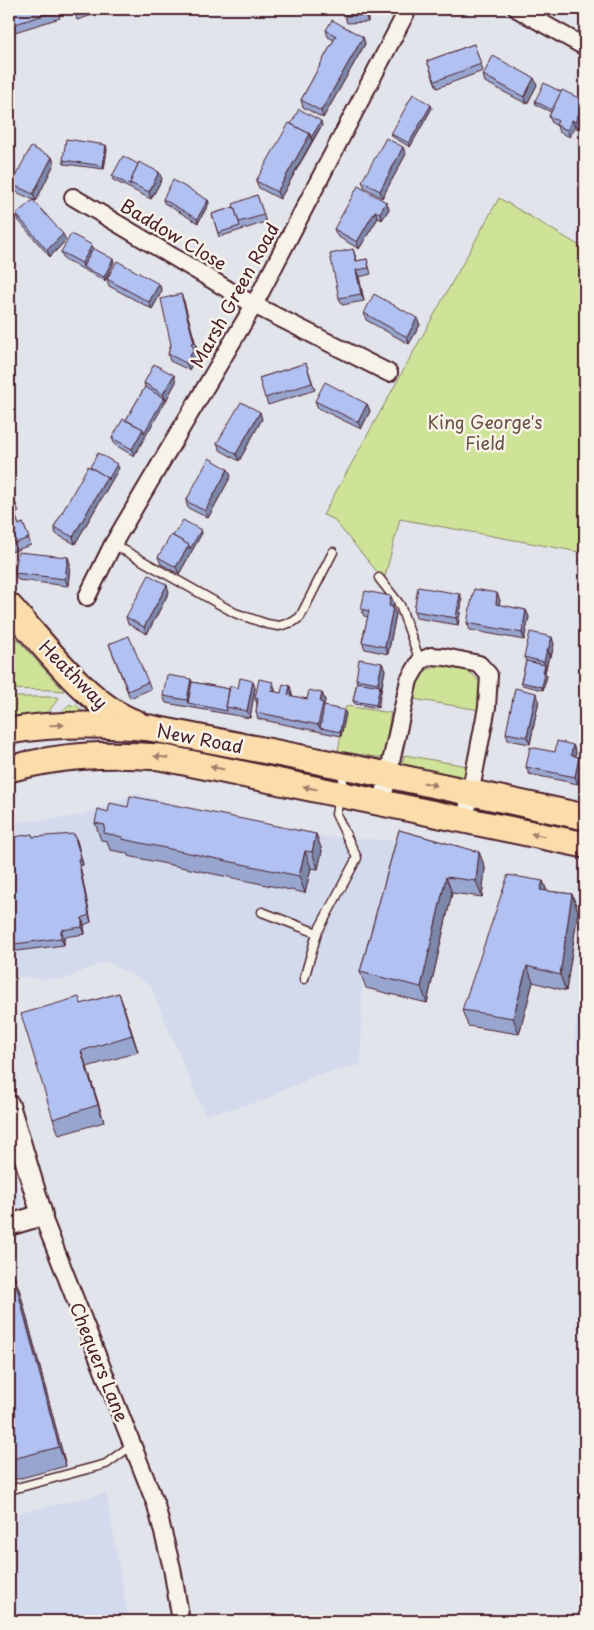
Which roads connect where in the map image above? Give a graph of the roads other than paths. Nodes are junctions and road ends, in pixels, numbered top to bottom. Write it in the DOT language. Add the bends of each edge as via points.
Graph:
graph roads {
  1 [pos="408,9"];
  2 [pos="517,9"];
  3 [pos="585,47"];
  4 [pos="73,197"];
  5 [pos="254,305"];
  6 [pos="389,373"];
  7 [pos="114,544"];
  8 [pos="333,552"];
  9 [pos="379,578"];
  10 [pos="87,597"];
  11 [pos="9,606"];
  12 [pos="420,661"];
  13 [pos="150,728"];
  14 [pos="9,731"];
  15 [pos="346,767"];
  16 [pos="9,769"];
  17 [pos="388,775"];
  18 [pos="471,793"];
  19 [pos="340,794"];
  20 [pos="382,803"];
  21 [pos="585,817"];
  22 [pos="466,820"];
  23 [pos="585,845"];
  24 [pos="262,912"];
  25 [pos="317,933"];
  26 [pos="304,979"];
  27 [pos="9,1105"];
  28 [pos="42,1215"];
  29 [pos="9,1225"];
  30 [pos="133,1445"];
  31 [pos="9,1490"];
  32 [pos="181,1621"];
  1 -- 5 [label="street, Marsh Green Road"];
  2 -- 3 [label="street"];
  4 -- 5 [label="street, Baddow Close"];
  5 -- 6 [label="street, Baddow Close"];
  5 -- 7 [label="street, Marsh Green Road"];
  7 -- 8 [label="lane" via="236,613 278,626 300,617"];
  7 -- 10 [label="street, Marsh Green Road"];
  9 -- 12 [label="lane" via="400,605"];
  11 -- 13 [label="main road, Heathway" via="91,696 116,714"];
  12 -- 17 [label="street" via="409,680"];
  12 -- 18 [label="street" via="431,656 445,657 479,664 489,675 487,706"];
  14 -- 13 [label="main road, New Road, one-way" via="68,725"];
  13 -- 15 [label="main road, New Road"];
  15 -- 17 [label="main road, New Road"];
  15 -- 19 [label="lane"];
  19 -- 16 [label="main road, New Road, one-way" via="185,761 136,755 82,755"];
  17 -- 18 [label="main road, New Road, one-way"];
  17 -- 20 [label="street"];
  18 -- 21 [label="main road, New Road"];
  18 -- 22 [label="street"];
  19 -- 20 [label="main road, New Road"];
  19 -- 25 [label="lane" via="336,814 357,858"];
  20 -- 22 [label="main road, New Road"];
  23 -- 22 [label="main road, New Road, one-way"];
  24 -- 25 [label="lane"];
  25 -- 26 [label="lane"];
  27 -- 28 [label="street, Chequers Lane"];
  28 -- 29 [label="street"];
  28 -- 30 [label="street, Chequers Lane"];
  30 -- 31 [label="lane" via="106,1464"];
  30 -- 32 [label="street, Chequers Lane" via="156,1504"];
}
